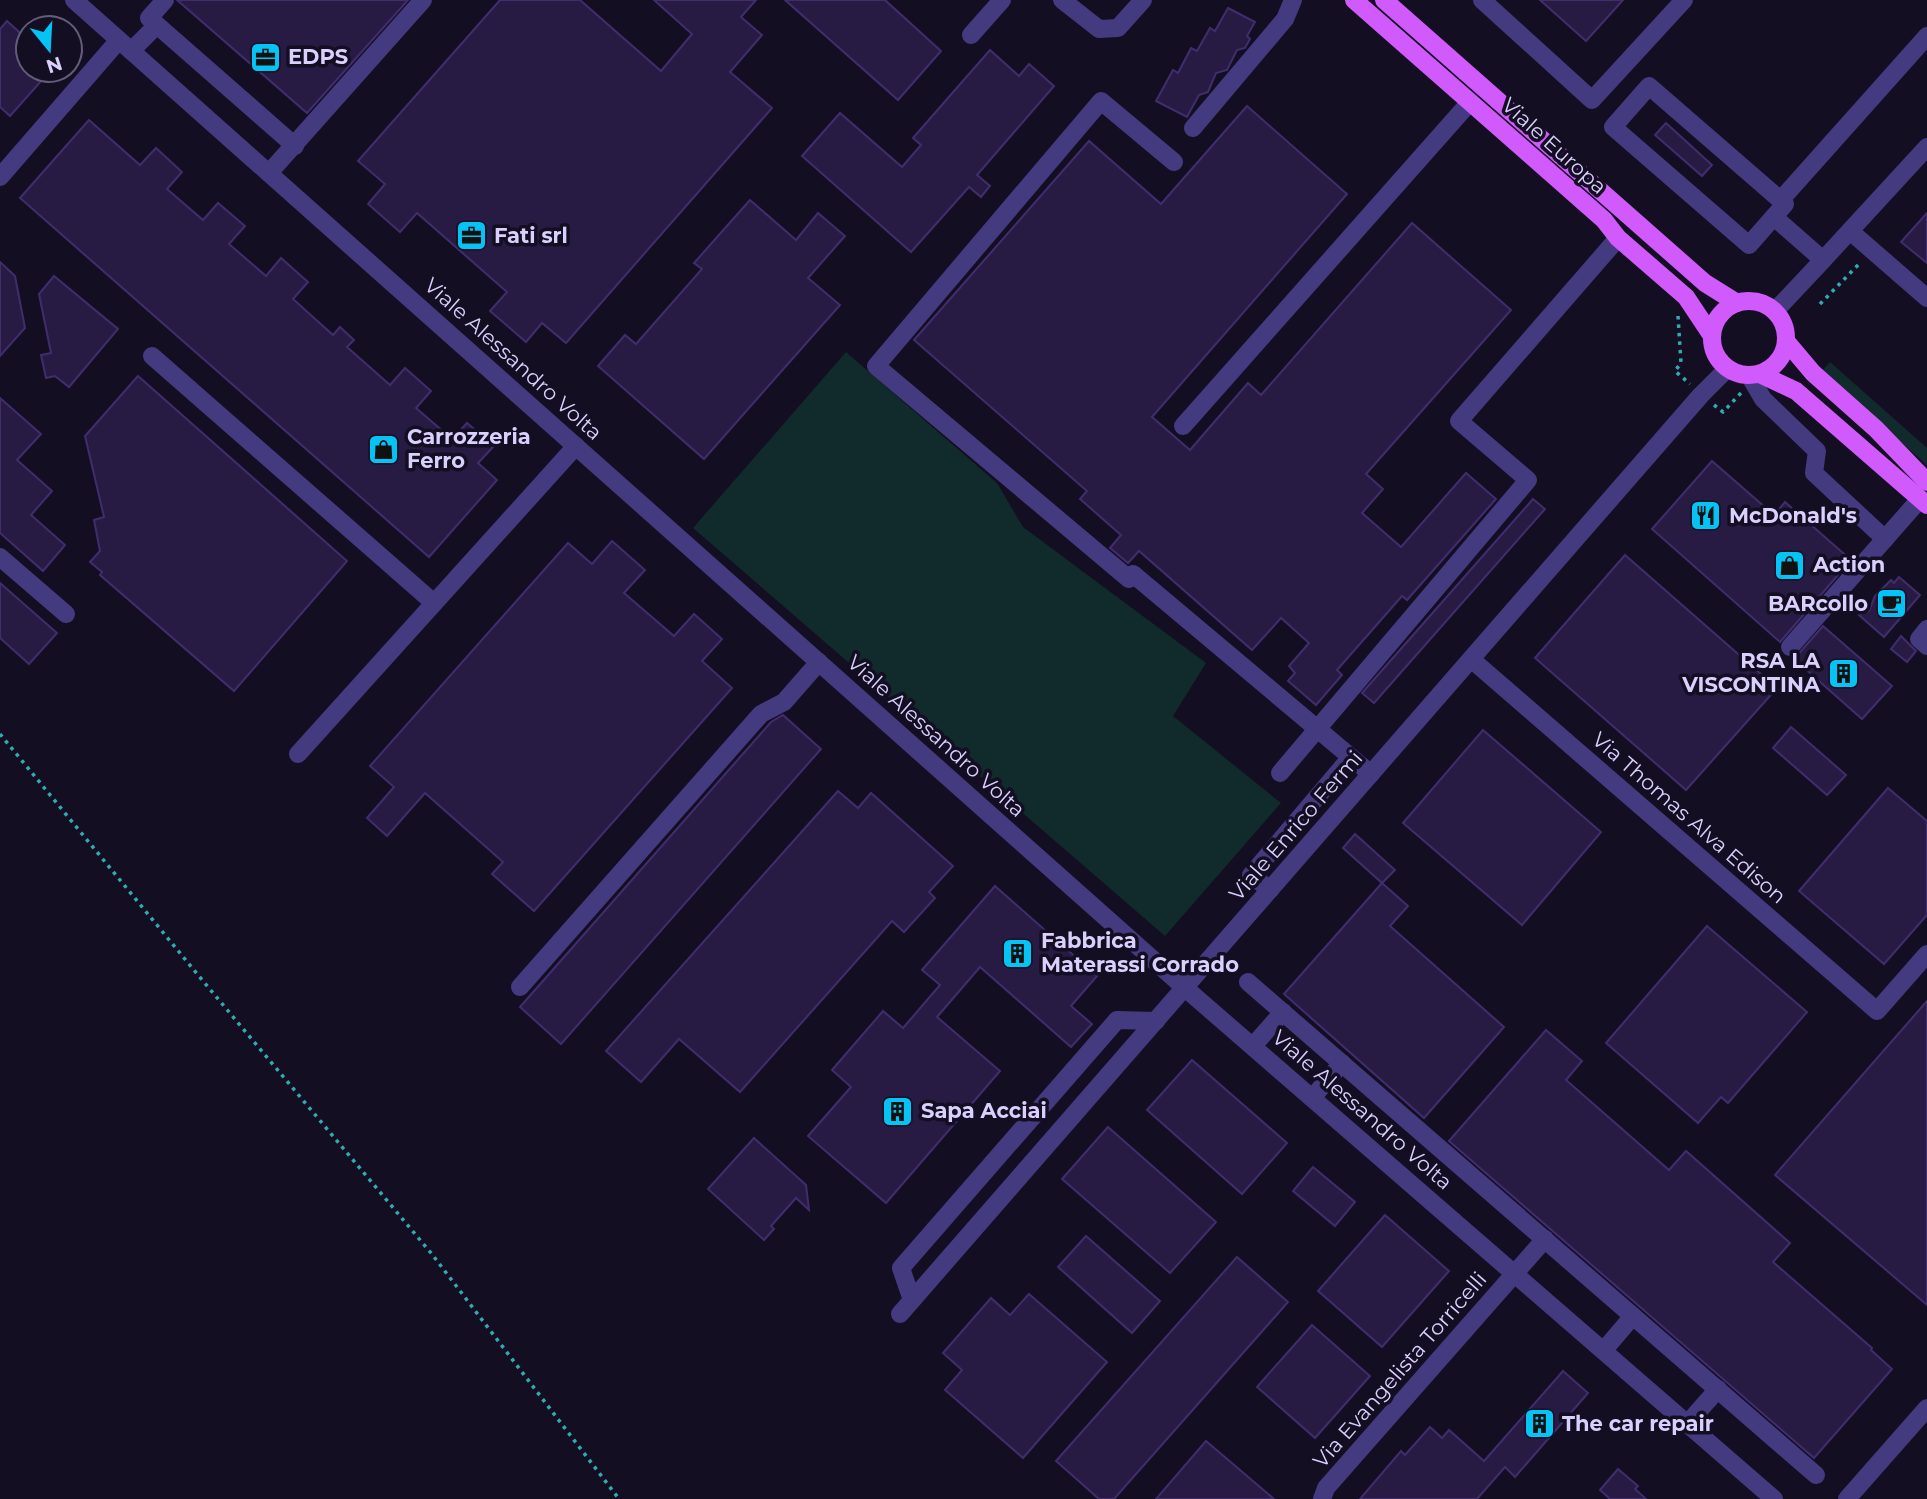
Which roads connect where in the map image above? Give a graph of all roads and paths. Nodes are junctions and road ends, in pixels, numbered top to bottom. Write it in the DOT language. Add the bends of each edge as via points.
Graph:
graph roads {
  1 [pos="75,0"];
  2 [pos="165,0"];
  3 [pos="423,0"];
  4 [pos="1002,0"];
  5 [pos="1062,0"];
  6 [pos="1143,0"];
  7 [pos="1293,0"];
  8 [pos="1354,0"];
  9 [pos="1384,0"];
  10 [pos="1482,0"];
  11 [pos="1684,0"];
  12 [pos="157,25"];
  13 [pos="971,36"];
  14 [pos="1927,36"];
  15 [pos="125,45"];
  16 [pos="1470,102"];
  17 [pos="1193,128"];
  18 [pos="295,146"];
  19 [pos="1927,147"];
  20 [pos="1174,162"];
  21 [pos="269,173"];
  22 [pos="0,177"];
  23 [pos="1786,194"];
  24 [pos="1774,217"];
  25 [pos="1850,231"];
  26 [pos="1618,238"];
  27 [pos="1823,260"];
  28 [pos="1861,261"];
  29 [pos="1927,298"];
  30 [pos="1737,303"];
  31 [pos="1820,304"];
  32 [pos="1775,311"];
  33 [pos="1712,336"];
  34 [pos="1786,341"];
  35 [pos="152,356"];
  36 [pos="1727,369"];
  37 [pos="1755,374"];
  38 [pos="1183,426"];
  39 [pos="576,446"];
  40 [pos="1925,495"];
  41 [pos="1885,540"];
  42 [pos="0,557"];
  43 [pos="433,603"];
  44 [pos="65,614"];
  45 [pos="1927,629"];
  46 [pos="1927,646"];
  47 [pos="1790,647"];
  48 [pos="1471,659"];
  49 [pos="819,662"];
  50 [pos="1317,729"];
  51 [pos="0,734"];
  52 [pos="298,754"];
  53 [pos="1351,757"];
  54 [pos="1280,773"];
  55 [pos="1371,774"];
  56 [pos="1270,890"];
  57 [pos="1927,954"];
  58 [pos="1248,982"];
  59 [pos="520,987"];
  60 [pos="1185,988"];
  61 [pos="1283,1012"];
  62 [pos="1156,1021"];
  63 [pos="1253,1046"];
  64 [pos="1342,1063"];
  65 [pos="1312,1098"];
  66 [pos="1545,1240"];
  67 [pos="1516,1273"];
  68 [pos="912,1300"];
  69 [pos="900,1314"];
  70 [pos="1633,1316"];
  71 [pos="1604,1350"];
  72 [pos="1718,1389"];
  73 [pos="1927,1408"];
  74 [pos="1688,1423"];
  75 [pos="1816,1475"];
  76 [pos="619,1499"];
  77 [pos="1322,1499"];
  78 [pos="1774,1499"];
  79 [pos="1847,1499"];
  1 -- 15 [label="street, Viale Alessandro Volta"];
  2 -- 12 [label="street" via="149,18"];
  3 -- 18 [label="street"];
  4 -- 13 [label="street"];
  5 -- 6 [label="street" via="1099,29 1118,28"];
  7 -- 17 [label="street" via="1285,19"];
  8 -- 16 [label="main road, Viale Europa"];
  9 -- 30 [label="main road, Viale Europa" via="1705,283"];
  10 -- 11 [label="street" via="1592,100"];
  12 -- 15 [label="street"];
  12 -- 18 [label="street"];
  14 -- 23 [label="street"];
  15 -- 21 [label="street, Viale Alessandro Volta"];
  15 -- 22 [label="street"];
  16 -- 26 [label="main road, Viale Europa" via="1604,220"];
  16 -- 38 [label="street"];
  18 -- 21 [label="street"];
  19 -- 25 [label="street"];
  20 -- 50 [label="street" via="1101,101 876,366 1129,579 1133,574"];
  21 -- 39 [label="street, Viale Alessandro Volta"];
  24 -- 24 [label="street" via="1749,245 1613,127 1649,86 1785,204"];
  24 -- 27 [label="street"];
  25 -- 27 [label="street"];
  25 -- 29 [label="street"];
  26 -- 33 [label="main road, Viale Europa" via="1686,298"];
  26 -- 50 [label="street" via="1459,422 1528,480"];
  27 -- 32 [label="street"];
  28 -- 31 [label="path"];
  30 -- 32 [label="main road" via="1754,301"];
  30 -- 33 [label="main road" via="1722,313"];
  32 -- 34 [label="main road"];
  33 -- 36 [label="main road" via="1718,360"];
  34 -- 37 [label="main road" via="1779,361"];
  34 -- 40 [label="main road" via="1813,373 1876,429"];
  35 -- 43 [label="street"];
  36 -- 37 [label="main road"];
  36 -- 48 [label="street, Viale Enrico Fermi"];
  37 -- 40 [label="main road" via="1796,391"];
  37 -- 41 [label="street" via="1763,399 1817,451 1814,474"];
  39 -- 43 [label="street"];
  39 -- 49 [label="street, Viale Alessandro Volta"];
  40 -- 41 [label="street"];
  41 -- 47 [label="street"];
  42 -- 44 [label="street"];
  43 -- 52 [label="street"];
  45 -- 46 [label="street" via="1919,639"];
  48 -- 55 [label="street, Viale Enrico Fermi"];
  48 -- 57 [label="street, Via Thomas Alva Edison" via="1877,1011"];
  49 -- 59 [label="street" via="784,702 761,714"];
  49 -- 60 [label="street, Viale Alessandro Volta"];
  50 -- 53 [label="street"];
  50 -- 54 [label="street"];
  51 -- 76 [label="path" via="431,1253"];
  53 -- 55 [label="street"];
  53 -- 56 [label="street" via="1251,875"];
  55 -- 56 [label="street, Viale Enrico Fermi"];
  56 -- 60 [label="street, Viale Enrico Fermi"];
  58 -- 61 [label="street"];
  60 -- 62 [label="street, Viale Enrico Fermi"];
  60 -- 63 [label="street, Viale Alessandro Volta"];
  61 -- 63 [label="street"];
  61 -- 64 [label="street"];
  62 -- 68 [label="street, Viale Enrico Fermi"];
  62 -- 68 [label="street" via="1117,1020 901,1268"];
  63 -- 65 [label="street, Viale Alessandro Volta"];
  64 -- 65 [label="street"];
  64 -- 66 [label="street"];
  65 -- 67 [label="street, Viale Alessandro Volta"];
  66 -- 67 [label="street, Via Evangelista Torricelli"];
  66 -- 70 [label="street"];
  67 -- 71 [label="street, Viale Alessandro Volta"];
  67 -- 77 [label="street, Via Evangelista Torricelli" via="1326,1488"];
  68 -- 69 [label="street, Viale Enrico Fermi"];
  70 -- 71 [label="street"];
  70 -- 72 [label="street"];
  71 -- 74 [label="street, Viale Alessandro Volta"];
  72 -- 74 [label="street"];
  72 -- 75 [label="street"];
  73 -- 79 [label="street"];
  74 -- 78 [label="street, Viale Alessandro Volta"];
}
